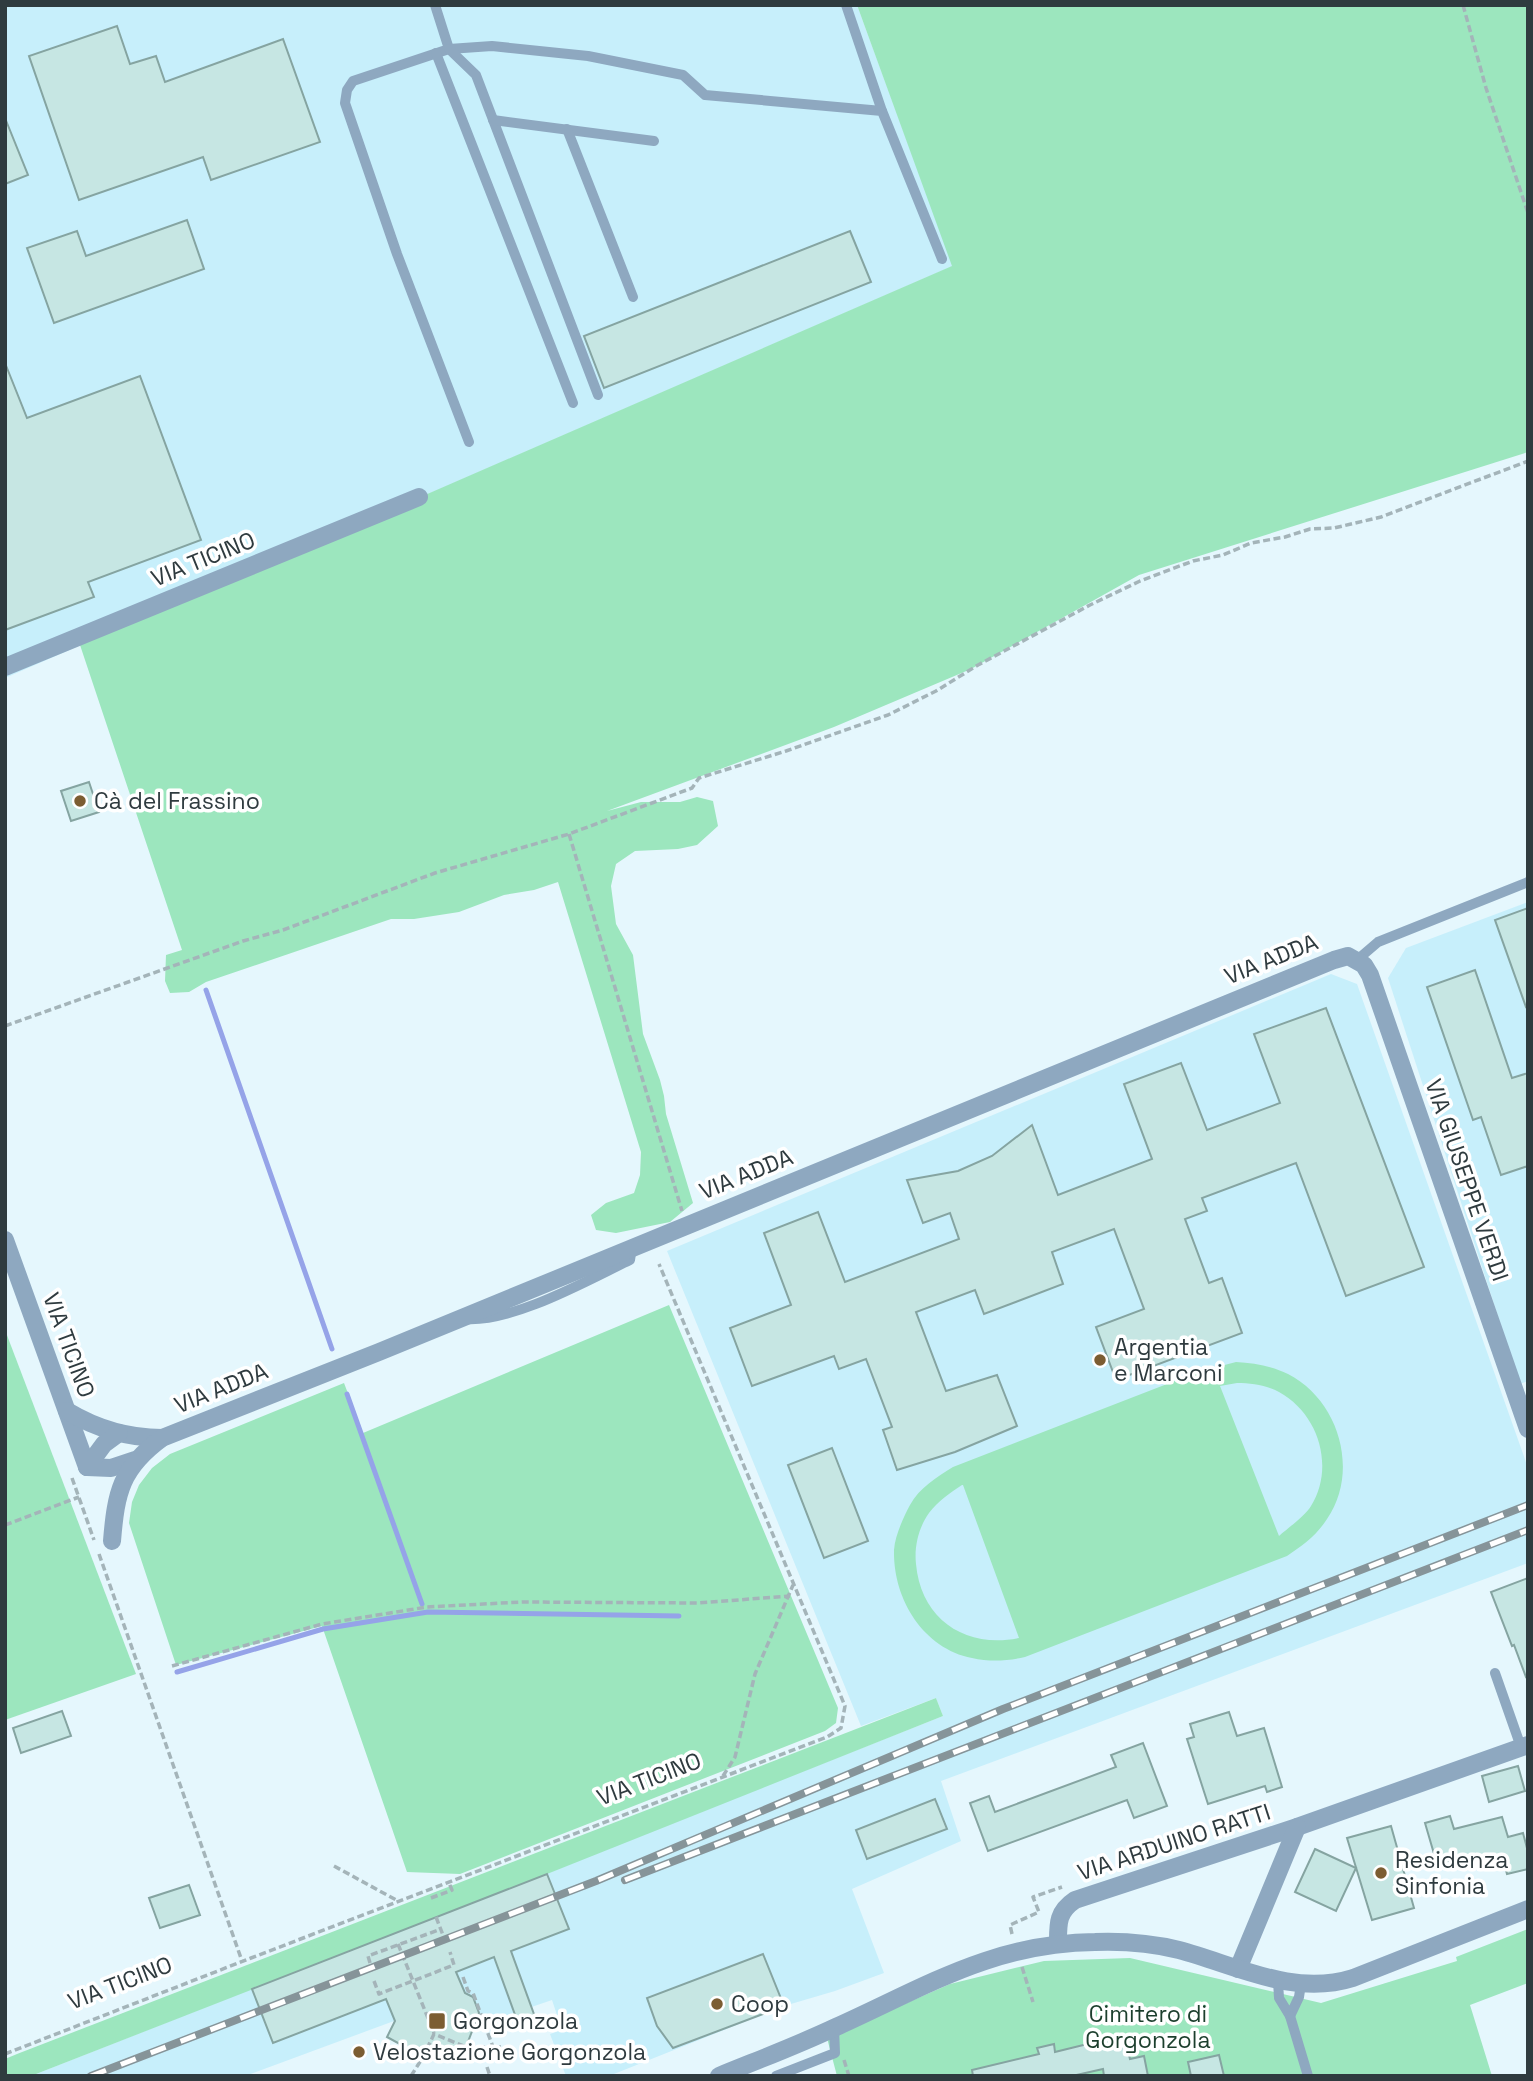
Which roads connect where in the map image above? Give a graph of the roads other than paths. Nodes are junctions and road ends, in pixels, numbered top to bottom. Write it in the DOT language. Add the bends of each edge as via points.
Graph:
graph roads {
  1 [pos="435,5"];
  2 [pos="846,5"];
  3 [pos="449,49"];
  4 [pos="436,53"];
  5 [pos="882,111"];
  6 [pos="493,120"];
  7 [pos="567,129"];
  8 [pos="654,141"];
  9 [pos="943,259"];
  10 [pos="633,297"];
  11 [pos="598,395"];
  12 [pos="573,403"];
  13 [pos="469,442"];
  14 [pos="419,497"];
  15 [pos="5,667"];
  16 [pos="1528,882"];
  17 [pos="1353,958"];
  18 [pos="5,1240"];
  19 [pos="67,1410"];
  20 [pos="1528,1429"];
  21 [pos="118,1433"];
  22 [pos="162,1438"];
  23 [pos="135,1460"];
  24 [pos="78,1469"];
  25 [pos="112,1541"];
  26 [pos="1495,1672"];
  27 [pos="1524,1746"];
  28 [pos="1297,1827"];
  29 [pos="1528,1909"];
  30 [pos="1058,1944"];
  31 [pos="1238,1969"];
  32 [pos="1278,1980"];
  33 [pos="1301,1984"];
  34 [pos="1290,2016"];
  35 [pos="834,2028"];
  36 [pos="719,2076"];
  37 [pos="776,2076"];
  38 [pos="1308,2076"];
  1 -- 3 [label="lane"];
  2 -- 5 [label="lane"];
  3 -- 4 [label="lane"];
  3 -- 5 [label="lane" via="492,46 588,57 683,75 705,95"];
  3 -- 6 [label="lane" via="476,75"];
  4 -- 12 [label="lane"];
  4 -- 13 [label="lane" via="353,80 345,103"];
  5 -- 9 [label="lane"];
  6 -- 7 [label="lane"];
  6 -- 11 [label="lane"];
  7 -- 8 [label="lane"];
  7 -- 10 [label="lane"];
  14 -- 15 [label="street, VIA TICINO"];
  16 -- 17 [label="lane, VIA ADDA" via="1378,942"];
  17 -- 20 [label="street, VIA GIUSEPPE VERDI" via="1370,975"];
  17 -- 22 [label="street, VIA ADDA" via="1334,960"];
  18 -- 19 [label="street, VIA TICINO"];
  19 -- 21 [label="street, VIA ADDA" via="93,1426"];
  19 -- 24 [label="street, VIA TICINO"];
  21 -- 22 [label="street, VIA ADDA"];
  21 -- 24 [label="street"];
  22 -- 23 [label="street, VIA ADDA"];
  23 -- 24 [label="street, VIA ADDA" via="111,1468"];
  23 -- 25 [label="street, VIA ADDA" via="119,1492"];
  26 -- 27 [label="lane"];
  27 -- 28 [label="street, VIA ARDUINO RATTI"];
  28 -- 30 [label="street, VIA ARDUINO RATTI" via="1075,1900 1059,1917"];
  28 -- 31 [label="street"];
  29 -- 33 [label="street" via="1344,1981"];
  30 -- 31 [label="street" via="1145,1944"];
  30 -- 35 [label="street" via="973,1963"];
  31 -- 32 [label="street"];
  32 -- 33 [label="street"];
  32 -- 34 [label="lane" via="1279,1998"];
  33 -- 34 [label="lane"];
  34 -- 38 [label="lane"];
  35 -- 36 [label="street"];
  35 -- 37 [label="lane" via="835,2053"];
}
